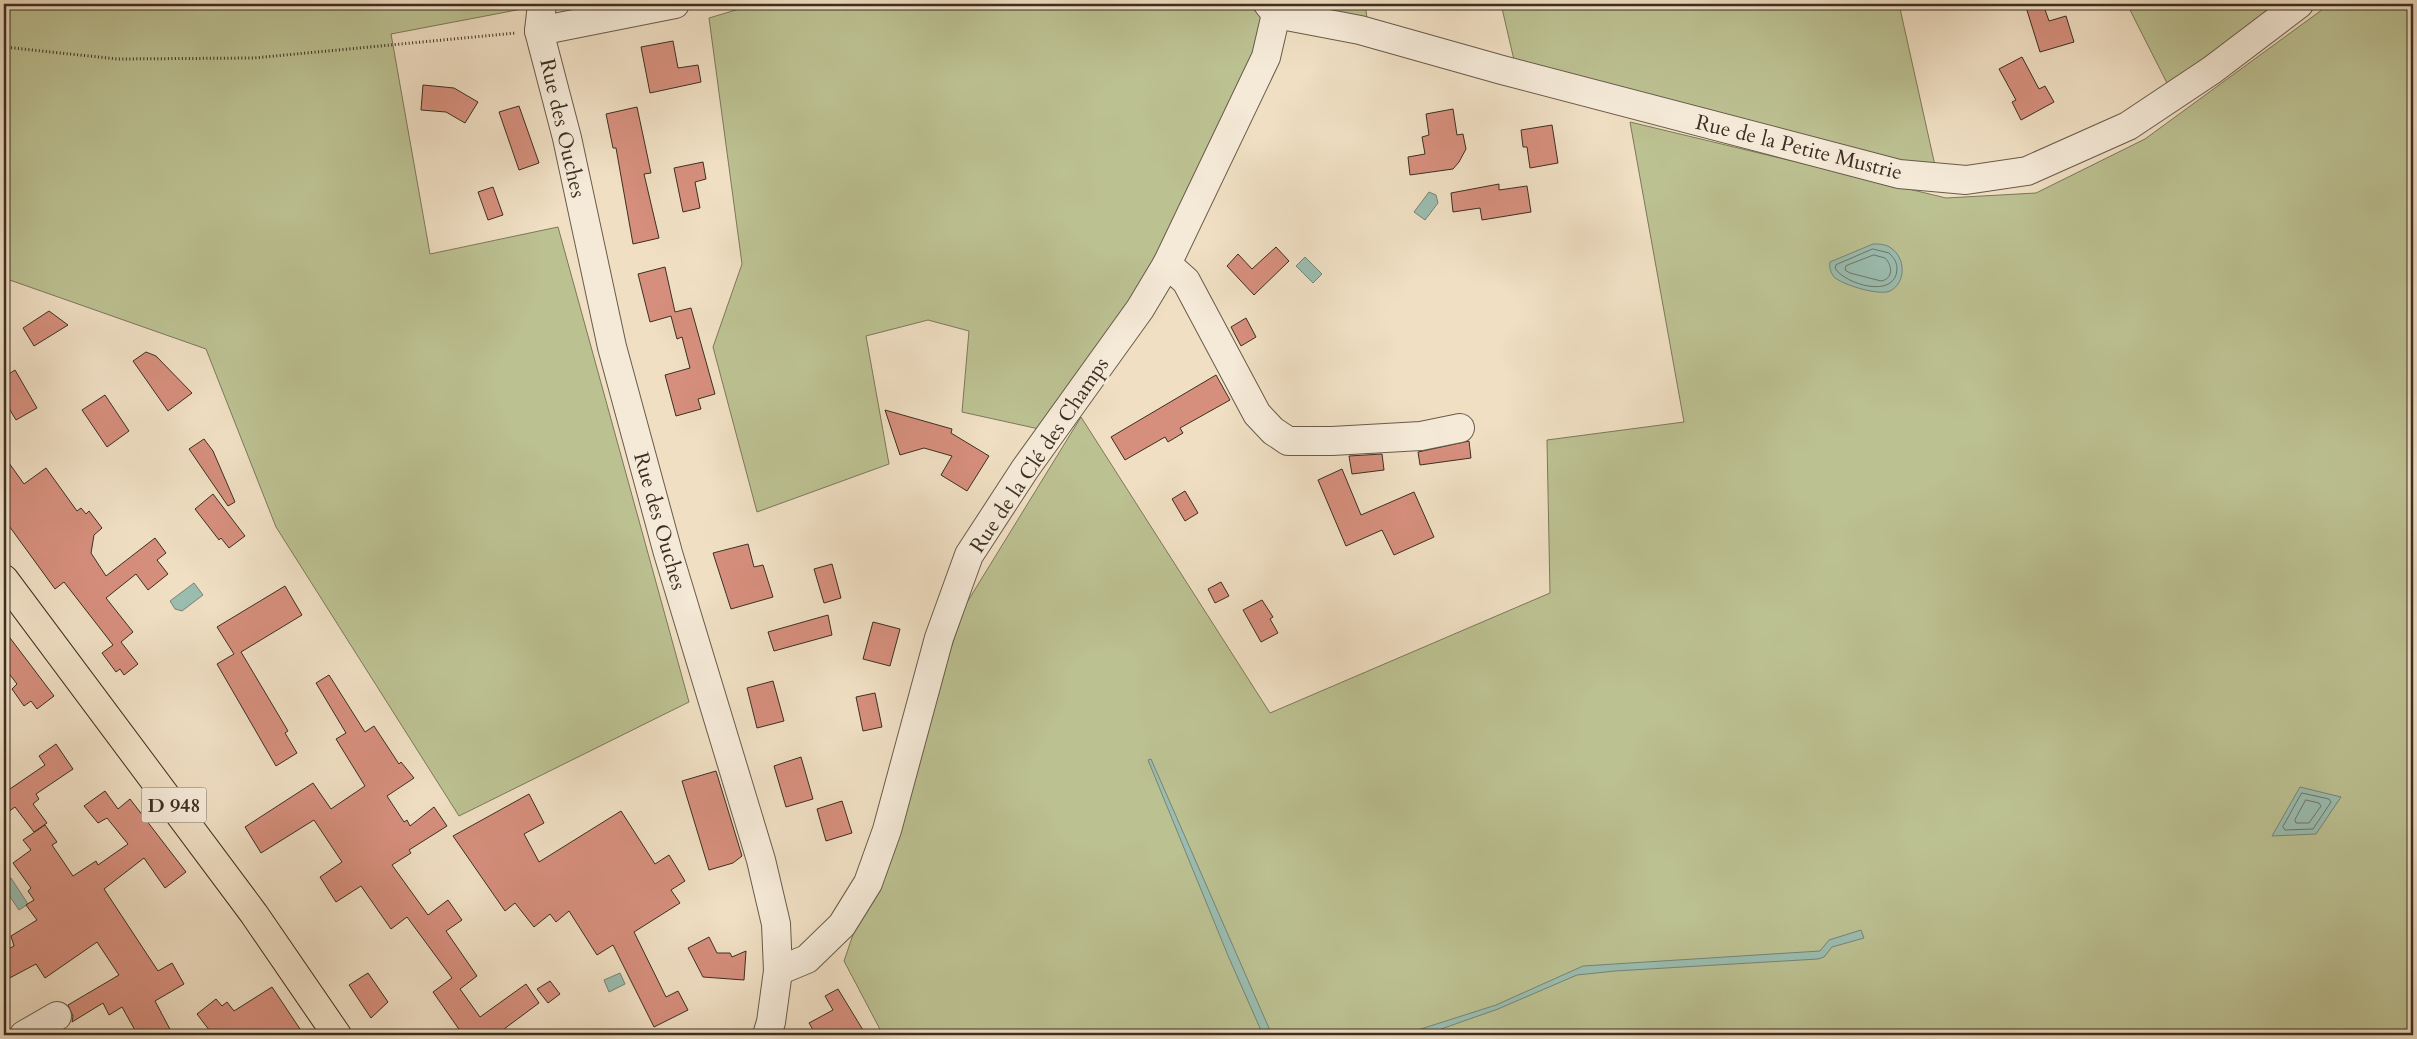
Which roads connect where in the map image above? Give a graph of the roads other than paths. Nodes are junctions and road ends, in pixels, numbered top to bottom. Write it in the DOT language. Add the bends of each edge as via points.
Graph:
graph roads {
  1 [pos="542,4"];
  2 [pos="675,4"];
  3 [pos="2299,4"];
  4 [pos="1272,9"];
  5 [pos="540,31"];
  6 [pos="1167,264"];
  7 [pos="1460,428"];
  8 [pos="4,579"];
  9 [pos="778,971"];
  10 [pos="57,1016"];
  11 [pos="24,1035"];
  12 [pos="337,1035"];
  13 [pos="767,1035"];
  1 -- 5 [label="street, Rue des Ouches"];
  2 -- 5 [label="street"];
  3 -- 4 [label="street, Rue de la Petite Mustrie" via="2212,70 2128,126 2027,172 1966,180 1899,174"];
  4 -- 6 [label="street, Rue de la Clé des Champs" via="1266,56"];
  5 -- 9 [label="street, Rue des Ouches" via="567,138 612,347 668,553 761,860 776,924"];
  6 -- 7 [label="street" via="1186,281 1257,414 1288,441 1421,436"];
  6 -- 9 [label="street, Rue de la Clé des Champs" via="1140,309 1025,470 969,555 939,638 887,830 868,883 842,926 807,959"];
  8 -- 12 [label="main road, D 948" via="254,914"];
  9 -- 13 [label="street, Rue des Ouches"];
  10 -- 11 [label="street"];
}
